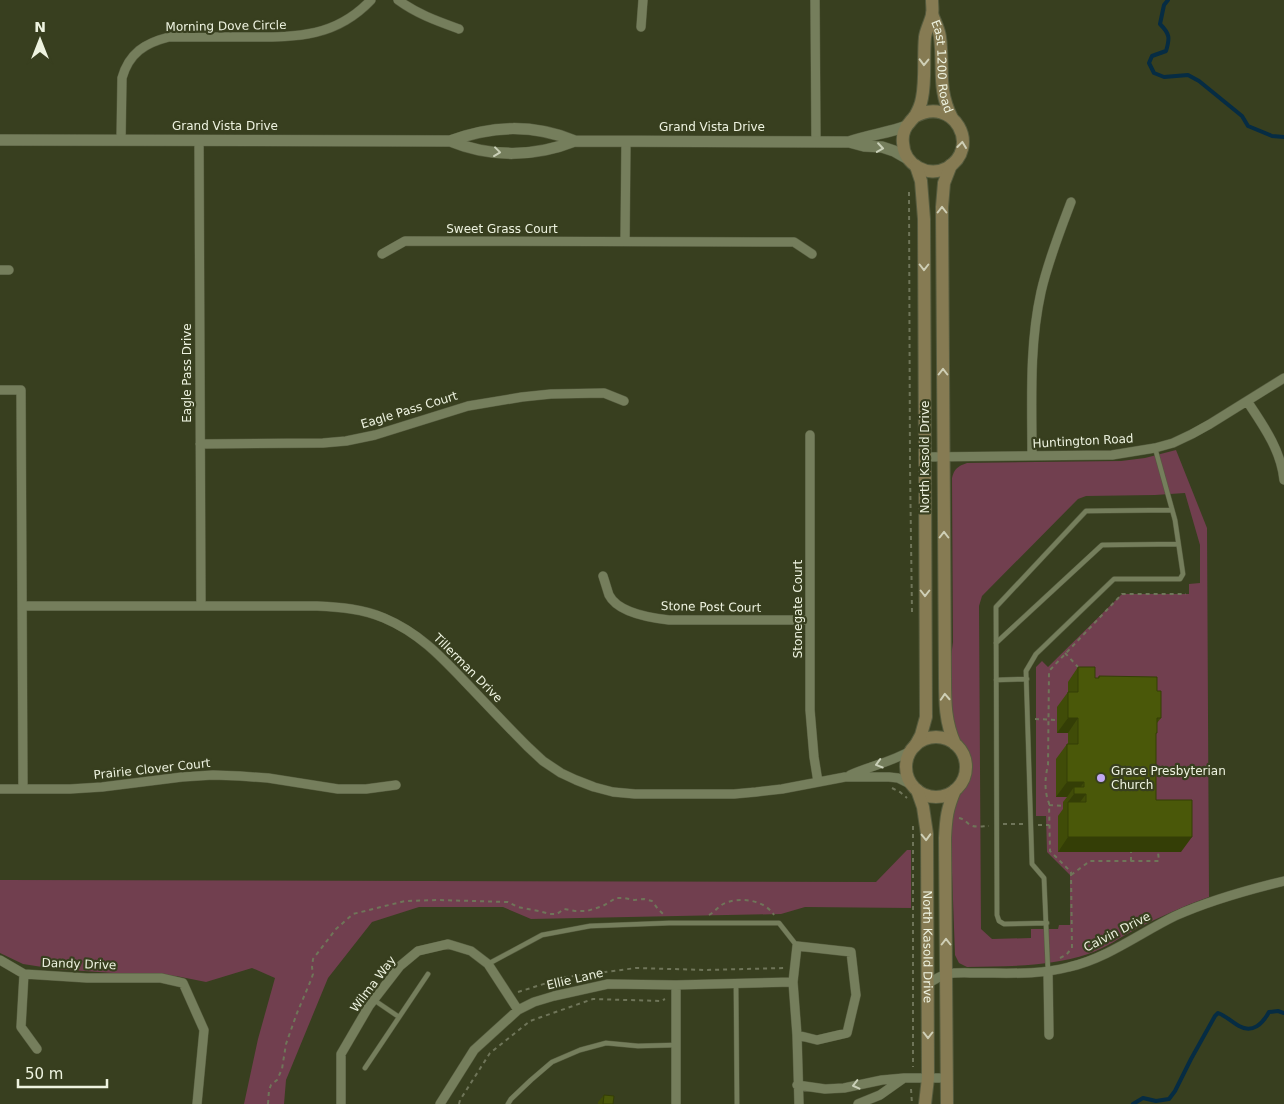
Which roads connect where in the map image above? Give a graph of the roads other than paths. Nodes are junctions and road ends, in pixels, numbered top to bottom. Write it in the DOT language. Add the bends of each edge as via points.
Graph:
graph roads {
  1 [pos="372,0"];
  2 [pos="398,0"];
  3 [pos="643,0"];
  4 [pos="815,0"];
  5 [pos="932,0"];
  6 [pos="932,14"];
  7 [pos="641,27"];
  8 [pos="459,29"];
  9 [pos="952,118"];
  10 [pos="911,121"];
  11 [pos="0,140"];
  12 [pos="121,140"];
  13 [pos="198,140"];
  14 [pos="450,141"];
  15 [pos="575,141"];
  16 [pos="626,141"];
  17 [pos="816,142"];
  18 [pos="849,142"];
  19 [pos="912,163"];
  20 [pos="951,165"];
  21 [pos="1071,202"];
  22 [pos="625,241"];
  23 [pos="382,254"];
  24 [pos="812,254"];
  25 [pos="1284,378"];
  26 [pos="0,390"];
  27 [pos="624,401"];
  28 [pos="1247,401"];
  29 [pos="810,435"];
  30 [pos="200,444"];
  31 [pos="1155,448"];
  32 [pos="1032,456"];
  33 [pos="925,457"];
  34 [pos="944,457"];
  35 [pos="1284,480"];
  36 [pos="1172,510"];
  37 [pos="1178,544"];
  38 [pos="603,576"];
  39 [pos="22,606"];
  40 [pos="201,606"];
  41 [pos="810,620"];
  42 [pos="996,643"];
  43 [pos="1027,679"];
  44 [pos="996,680"];
  45 [pos="955,744"];
  46 [pos="913,748"];
  47 [pos="845,777"];
  48 [pos="818,782"];
  49 [pos="396,785"];
  50 [pos="0,788"];
  51 [pos="914,788"];
  52 [pos="22,789"];
  53 [pos="955,790"];
  54 [pos="1284,881"];
  55 [pos="1047,923"];
  56 [pos="796,946"];
  57 [pos="0,960"];
  58 [pos="488,964"];
  59 [pos="1048,972"];
  60 [pos="24,974"];
  61 [pos="428,974"];
  62 [pos="946,974"];
  63 [pos="793,982"];
  64 [pos="736,983"];
  65 [pos="928,984"];
  66 [pos="676,988"];
  67 [pos="374,1000"];
  68 [pos="518,1010"];
  69 [pos="399,1017"];
  70 [pos="1049,1034"];
  71 [pos="796,1035"];
  72 [pos="676,1045"];
  73 [pos="37,1049"];
  74 [pos="365,1068"];
  75 [pos="908,1078"];
  76 [pos="928,1078"];
  77 [pos="947,1078"];
  78 [pos="797,1085"];
  79 [pos="197,1104"];
  80 [pos="341,1104"];
  81 [pos="440,1104"];
  82 [pos="508,1104"];
  83 [pos="676,1104"];
  84 [pos="737,1104"];
  85 [pos="799,1104"];
  86 [pos="858,1104"];
  87 [pos="925,1104"];
  88 [pos="947,1104"];
  1 -- 12 [label="street, Morning Dove Circle" via="341,24 306,35 169,37 154,41 132,58 122,78"];
  2 -- 8 [label="street" via="424,16"];
  3 -- 7 [label="street"];
  4 -- 17 [label="street"];
  5 -- 6 [label="main road, East 1200 Road"];
  6 -- 9 [label="main road, East 1200 Road" via="940,35 944,101"];
  6 -- 10 [label="main road, East 1200 Road, one-way" via="925,35 922,98"];
  9 -- 10 [label="main road" via="930,111"];
  20 -- 9 [label="main road, one-way" via="961,152 963,142 961,131"];
  10 -- 18 [label="street, Grand Vista Drive" via="894,131"];
  10 -- 19 [label="main road" via="904,131 903,143 905,154"];
  11 -- 12 [label="street, Grand Vista Drive"];
  12 -- 13 [label="street, Grand Vista Drive"];
  13 -- 14 [label="street, Grand Vista Drive"];
  13 -- 30 [label="street, Eagle Pass Drive"];
  14 -- 15 [label="street, Grand Vista Drive, one-way" via="512,154"];
  14 -- 15 [label="street, Grand Vista Drive" via="512,128 561,135"];
  15 -- 16 [label="street, Grand Vista Drive"];
  16 -- 17 [label="street, Grand Vista Drive"];
  16 -- 22 [label="street"];
  17 -- 18 [label="street, Grand Vista Drive"];
  18 -- 19 [label="street, Grand Vista Drive, one-way" via="894,150"];
  19 -- 20 [label="main road" via="934,172"];
  19 -- 33 [label="main road, North Kasold Drive, one-way" via="920,181 924,219"];
  34 -- 20 [label="main road, North Kasold Drive, one-way" via="943,192"];
  21 -- 32 [label="street" via="1052,251 1035,328"];
  22 -- 23 [label="street, Sweet Grass Court" via="405,241"];
  22 -- 24 [label="street, Sweet Grass Court" via="794,242"];
  25 -- 28 [label="street, Huntington Road"];
  26 -- 39 [label="street" via="20,390"];
  27 -- 30 [label="street, Eagle Pass Court" via="604,393 541,395 468,406 376,435 346,441"];
  28 -- 31 [label="street, Huntington Road" via="1192,434"];
  28 -- 35 [label="street" via="1268,433"];
  29 -- 41 [label="street, Stonegate Court"];
  30 -- 40 [label="street, Eagle Pass Drive"];
  31 -- 32 [label="street, Huntington Road" via="1112,455"];
  31 -- 36 [label="lane"];
  32 -- 34 [label="street, Huntington Road"];
  33 -- 34 [label="street, Huntington Road"];
  33 -- 46 [label="main road, North Kasold Drive, one-way" via="926,717"];
  45 -- 34 [label="main road, North Kasold Drive, one-way" via="948,728 945,695"];
  36 -- 37 [label="lane"];
  36 -- 42 [label="lane" via="1086,511 996,607"];
  37 -- 42 [label="lane" via="1102,545"];
  37 -- 43 [label="lane" via="1183,574 1180,579 1114,579 1036,654 1026,671"];
  38 -- 41 [label="street, Stone Post Court" via="610,596 618,605 650,618"];
  39 -- 40 [label="street, Tillerman Drive"];
  39 -- 52 [label="street"];
  40 -- 48 [label="street, Tillerman Drive" via="341,607 384,618 438,652 543,761 594,787 635,794 734,794"];
  41 -- 48 [label="street, Stonegate Court" via="811,734"];
  42 -- 44 [label="lane"];
  43 -- 44 [label="lane"];
  43 -- 55 [label="lane" via="1032,864 1044,878"];
  44 -- 55 [label="lane" via="997,915 1004,924"];
  45 -- 46 [label="main road" via="935,738 922,741"];
  45 -- 53 [label="main road" via="963,754 966,766 962,781"];
  46 -- 47 [label="street, Tillerman Drive, one-way" via="892,760"];
  46 -- 51 [label="main road" via="906,768"];
  47 -- 48 [label="street, Tillerman Drive"];
  47 -- 51 [label="street, Tillerman Drive" via="890,776"];
  49 -- 52 [label="street, Prairie Clover Court" via="338,789 268,778 213,775 102,787"];
  50 -- 52 [label="street, Prairie Clover Court"];
  51 -- 53 [label="main road" via="922,794 936,797"];
  51 -- 65 [label="main road, North Kasold Drive, one-way" via="923,807 927,834"];
  62 -- 53 [label="main road, North Kasold Drive, one-way" via="946,818"];
  54 -- 59 [label="street, Calvin Drive" via="1214,901 1177,916 1090,961"];
  55 -- 59 [label="lane"];
  56 -- 58 [label="lane" via="779,923 590,926 542,935"];
  56 -- 63 [label="street"];
  56 -- 71 [label="street" via="851,952 856,995 847,1032 817,1040"];
  57 -- 60 [label="street, Dandy Drive"];
  58 -- 67 [label="street, Wilma Way" via="471,951 448,944 418,951 400,966"];
  58 -- 68 [label="street, Wilma Way"];
  59 -- 62 [label="street, Calvin Drive"];
  59 -- 70 [label="street"];
  60 -- 73 [label="street" via="21,1027"];
  60 -- 79 [label="street, Dandy Drive" via="161,978 183,983 204,1030"];
  61 -- 69 [label="lane"];
  62 -- 65 [label="street, Calvin Drive"];
  62 -- 77 [label="main road, North Kasold Drive"];
  63 -- 64 [label="street, Ellie Lane"];
  63 -- 71 [label="street"];
  64 -- 66 [label="street, Ellie Lane"];
  64 -- 84 [label="lane"];
  65 -- 76 [label="main road, North Kasold Drive, one-way"];
  66 -- 68 [label="street, Ellie Lane" via="608,984 554,996"];
  66 -- 72 [label="street"];
  67 -- 69 [label="lane"];
  67 -- 80 [label="street, Wilma Way" via="341,1054"];
  68 -- 81 [label="street, Ellie Lane" via="474,1050"];
  69 -- 74 [label="lane"];
  71 -- 78 [label="street"];
  72 -- 82 [label="lane" via="606,1043 580,1050 552,1062"];
  72 -- 83 [label="street"];
  75 -- 76 [label="street"];
  75 -- 78 [label="street, one-way" via="844,1088"];
  75 -- 86 [label="street"];
  76 -- 77 [label="street"];
  76 -- 87 [label="main road, North Kasold Drive"];
  77 -- 88 [label="main road, North Kasold Drive"];
  78 -- 85 [label="street"];
}
